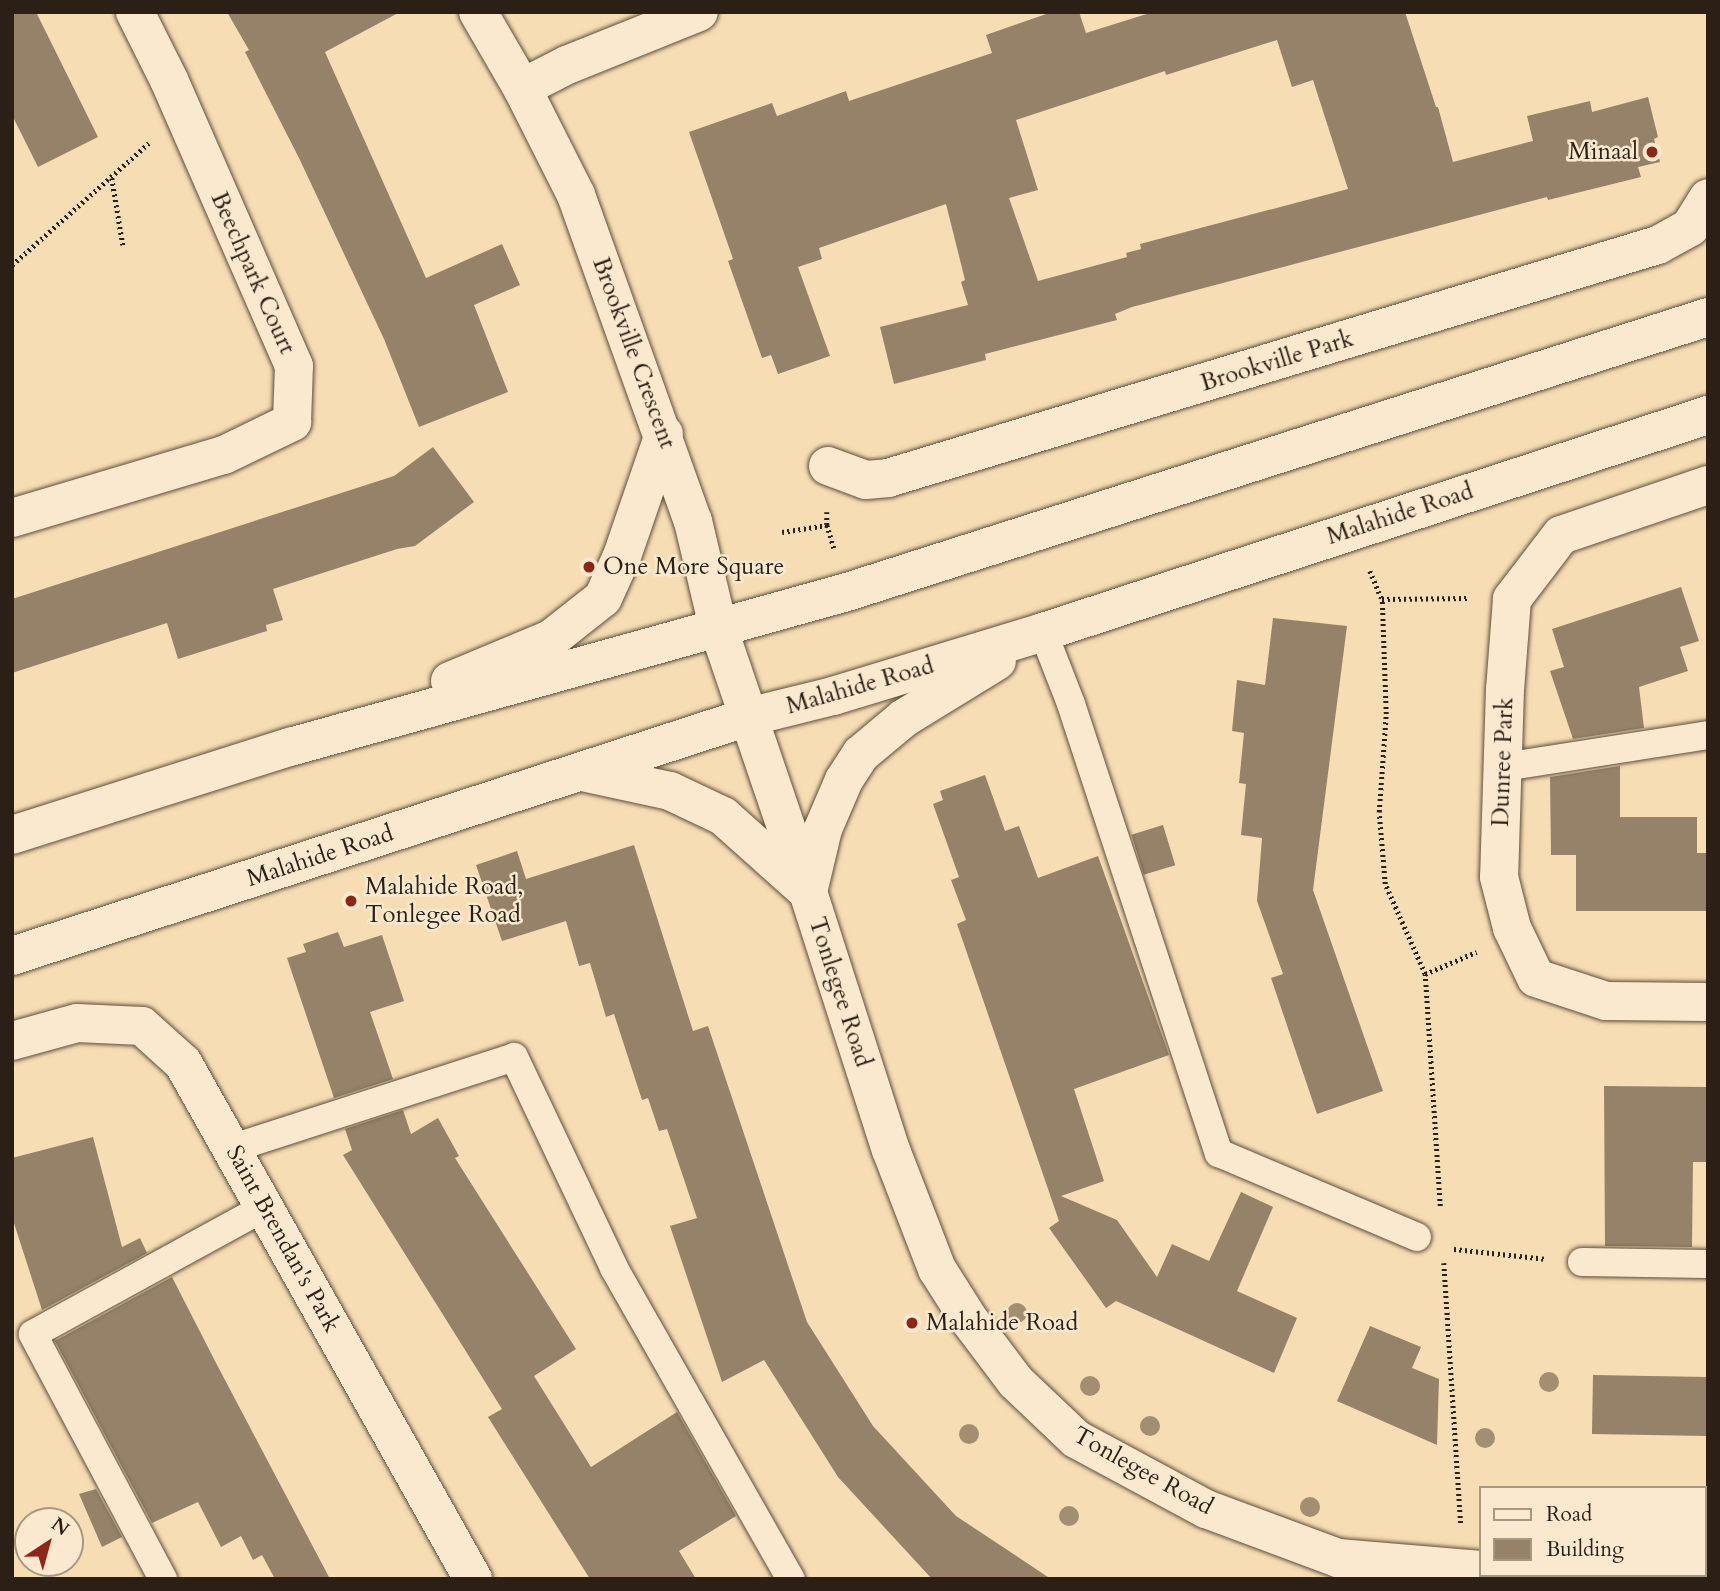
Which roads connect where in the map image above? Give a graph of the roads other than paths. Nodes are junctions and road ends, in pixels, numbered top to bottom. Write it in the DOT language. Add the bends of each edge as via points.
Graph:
graph roads {
  1 [pos="135,12"];
  2 [pos="478,12"];
  3 [pos="699,12"];
  4 [pos="522,88"];
  5 [pos="1708,198"];
  6 [pos="1708,317"];
  7 [pos="1708,415"];
  8 [pos="664,434"];
  9 [pos="828,466"];
  10 [pos="1708,485"];
  11 [pos="12,518"];
  12 [pos="718,627"];
  13 [pos="1043,632"];
  14 [pos="748,717"];
  15 [pos="1708,735"];
  16 [pos="290,747"];
  17 [pos="1504,767"];
  18 [pos="581,772"];
  19 [pos="12,835"];
  20 [pos="808,892"];
  21 [pos="12,956"];
  22 [pos="1708,1002"];
  23 [pos="12,1041"];
  24 [pos="233,1148"];
  25 [pos="265,1207"];
  26 [pos="1417,1237"];
  27 [pos="1582,1262"];
  28 [pos="1708,1264"];
  29 [pos="1478,1570"];
  30 [pos="163,1579"];
  31 [pos="473,1579"];
  32 [pos="791,1579"];
  1 -- 11 [label="main road, Beechpark Court" via="294,366 292,422 224,455"];
  2 -- 4 [label="main road, Brookville Crescent"];
  3 -- 4 [label="main road"];
  4 -- 8 [label="main road, Brookville Crescent" via="576,195"];
  5 -- 9 [label="main road, Brookville Park" via="1690,227 1658,246 888,478 866,480"];
  6 -- 12 [label="main road" via="860,587"];
  7 -- 13 [label="main road, Malahide Road"];
  8 -- 12 [label="main road, Brookville Crescent" via="702,551"];
  8 -- 16 [label="main road" via="603,598 551,639"];
  10 -- 17 [label="main road, Dunree Park" via="1561,535 1513,598"];
  12 -- 14 [label="main road, Tonlegee Road"];
  12 -- 16 [label="main road"];
  13 -- 14 [label="main road, Malahide Road"];
  13 -- 20 [label="main road, Tonlegee Road" via="904,718 861,754 823,829"];
  13 -- 26 [label="lane" via="1219,1153"];
  14 -- 18 [label="main road, Malahide Road"];
  14 -- 20 [label="main road, Tonlegee Road"];
  15 -- 17 [label="lane"];
  16 -- 19 [label="main road"];
  17 -- 22 [label="main road, Dunree Park" via="1499,877 1513,928 1536,978 1606,1001"];
  18 -- 20 [label="main road" via="693,800 753,840"];
  18 -- 21 [label="main road, Malahide Road"];
  20 -- 29 [label="main road, Tonlegee Road" via="891,1150 937,1269 1016,1382 1076,1439 1206,1509 1338,1558"];
  23 -- 24 [label="main road, Saint Brendan's Park" via="77,1023 142,1026 183,1063"];
  24 -- 25 [label="main road, Saint Brendan's Park"];
  24 -- 32 [label="lane" via="514,1057 614,1268"];
  25 -- 30 [label="lane" via="33,1334"];
  25 -- 31 [label="main road, Saint Brendan's Park"];
  27 -- 28 [label="lane"];
}
